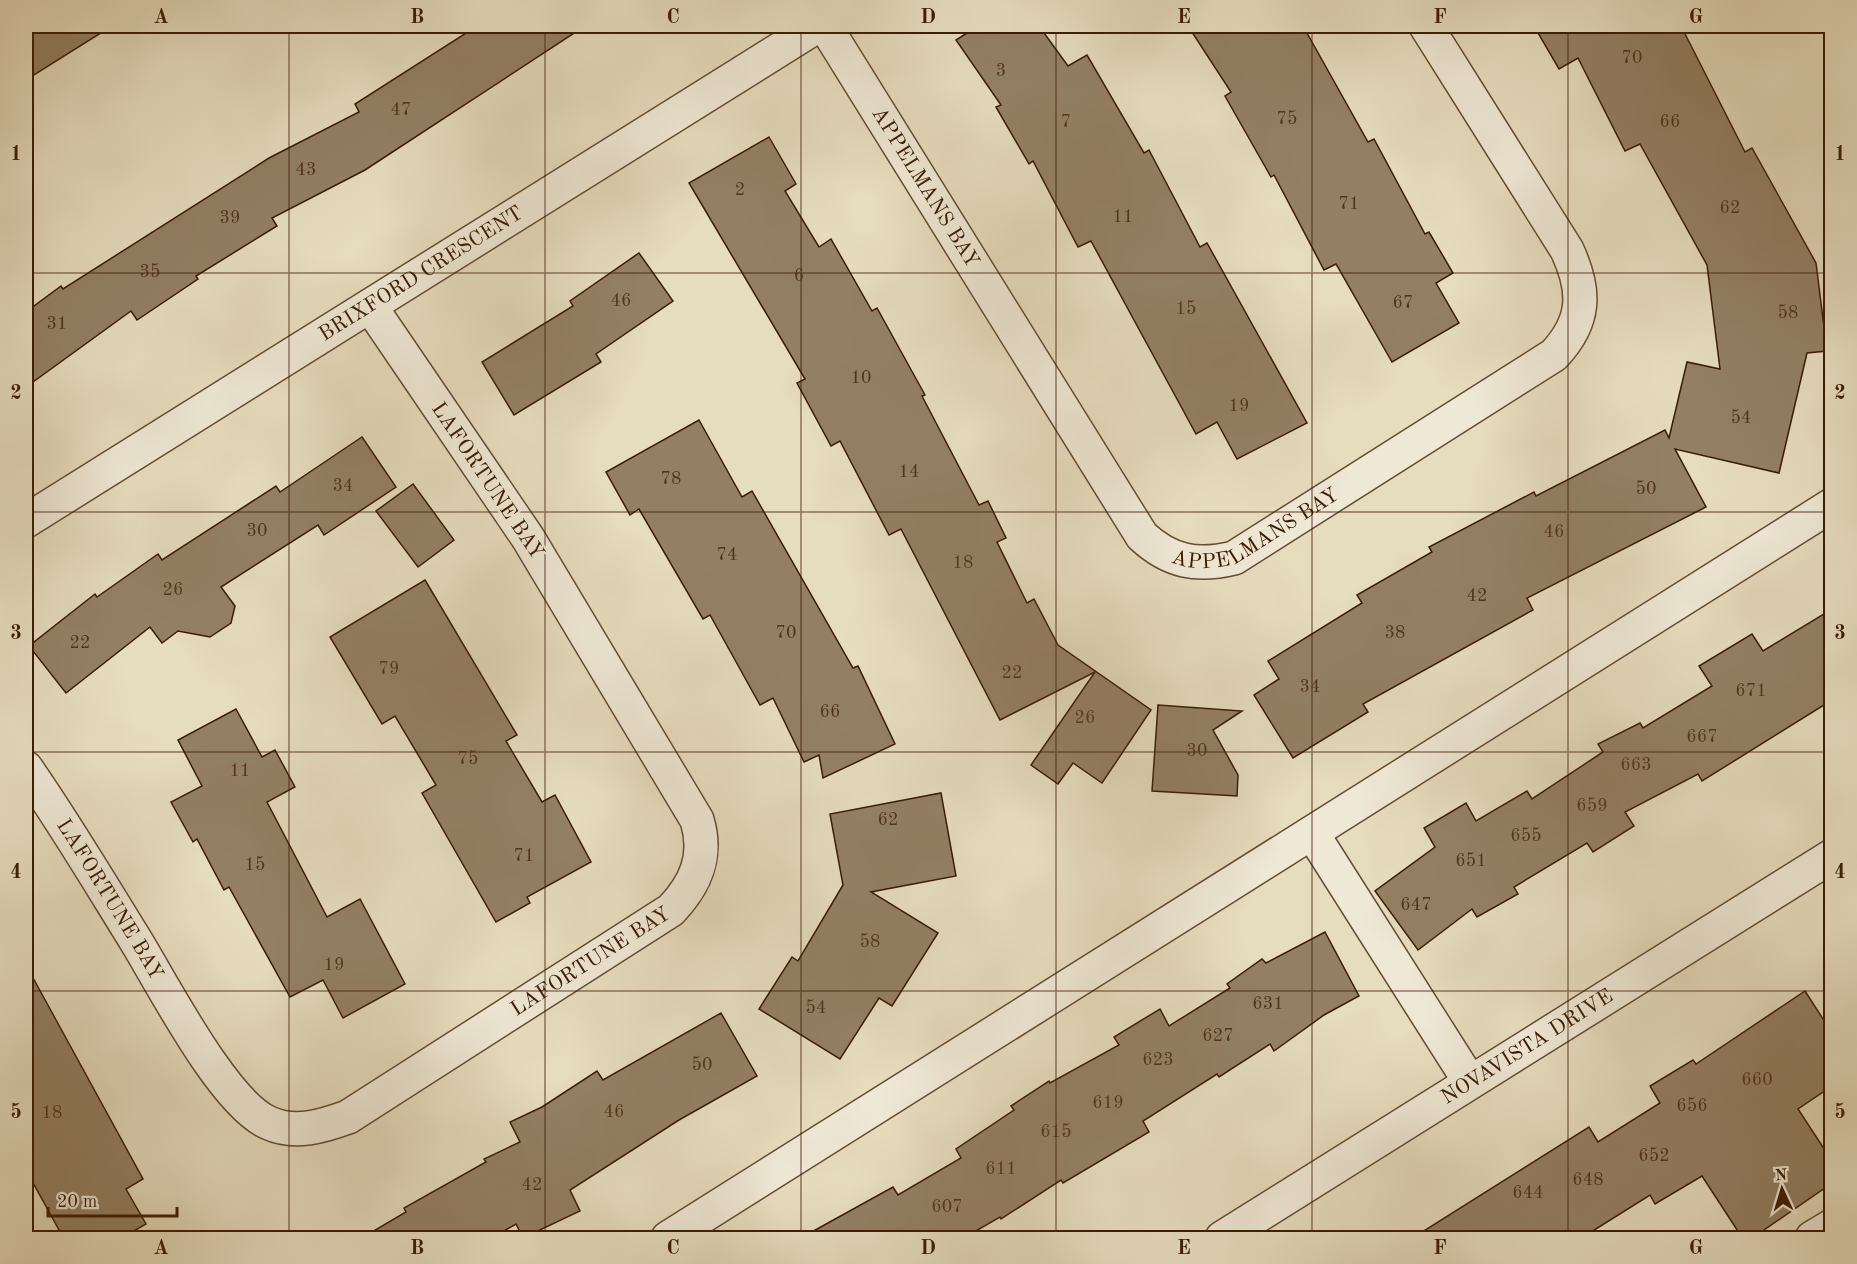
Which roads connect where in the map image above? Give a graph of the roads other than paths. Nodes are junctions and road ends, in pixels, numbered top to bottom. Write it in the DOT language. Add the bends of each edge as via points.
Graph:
graph roads {
  1 [pos="817,26"];
  2 [pos="825,26"];
  3 [pos="1426,26"];
  4 [pos="370,306"];
  5 [pos="1832,505"];
  6 [pos="26,521"];
  7 [pos="26,768"];
  8 [pos="1312,833"];
  9 [pos="1832,856"];
  10 [pos="1470,1082"];
  11 [pos="1832,1226"];
  12 [pos="668,1239"];
  13 [pos="1222,1239"];
  14 [pos="1812,1239"];
  1 -- 4 [label="street, BRIXFORD CRESCENT"];
  2 -- 3 [label="street, APPELMANS BAY" via="1142,536 1167,555 1204,564 1234,558 1554,355 1576,324 1580,287 1567,250"];
  4 -- 6 [label="street, BRIXFORD CRESCENT"];
  4 -- 7 [label="street, LAFORTUNE BAY" via="528,538 697,820 702,837 700,864 688,892 671,910 348,1118 317,1128 269,1124 249,1112 213,1067"];
  5 -- 8 [label="street"];
  8 -- 10 [label="street"];
  8 -- 12 [label="street"];
  9 -- 10 [label="street, NOVAVISTA DRIVE"];
  10 -- 13 [label="street, NOVAVISTA DRIVE"];
  11 -- 14 [label="street"];
}
